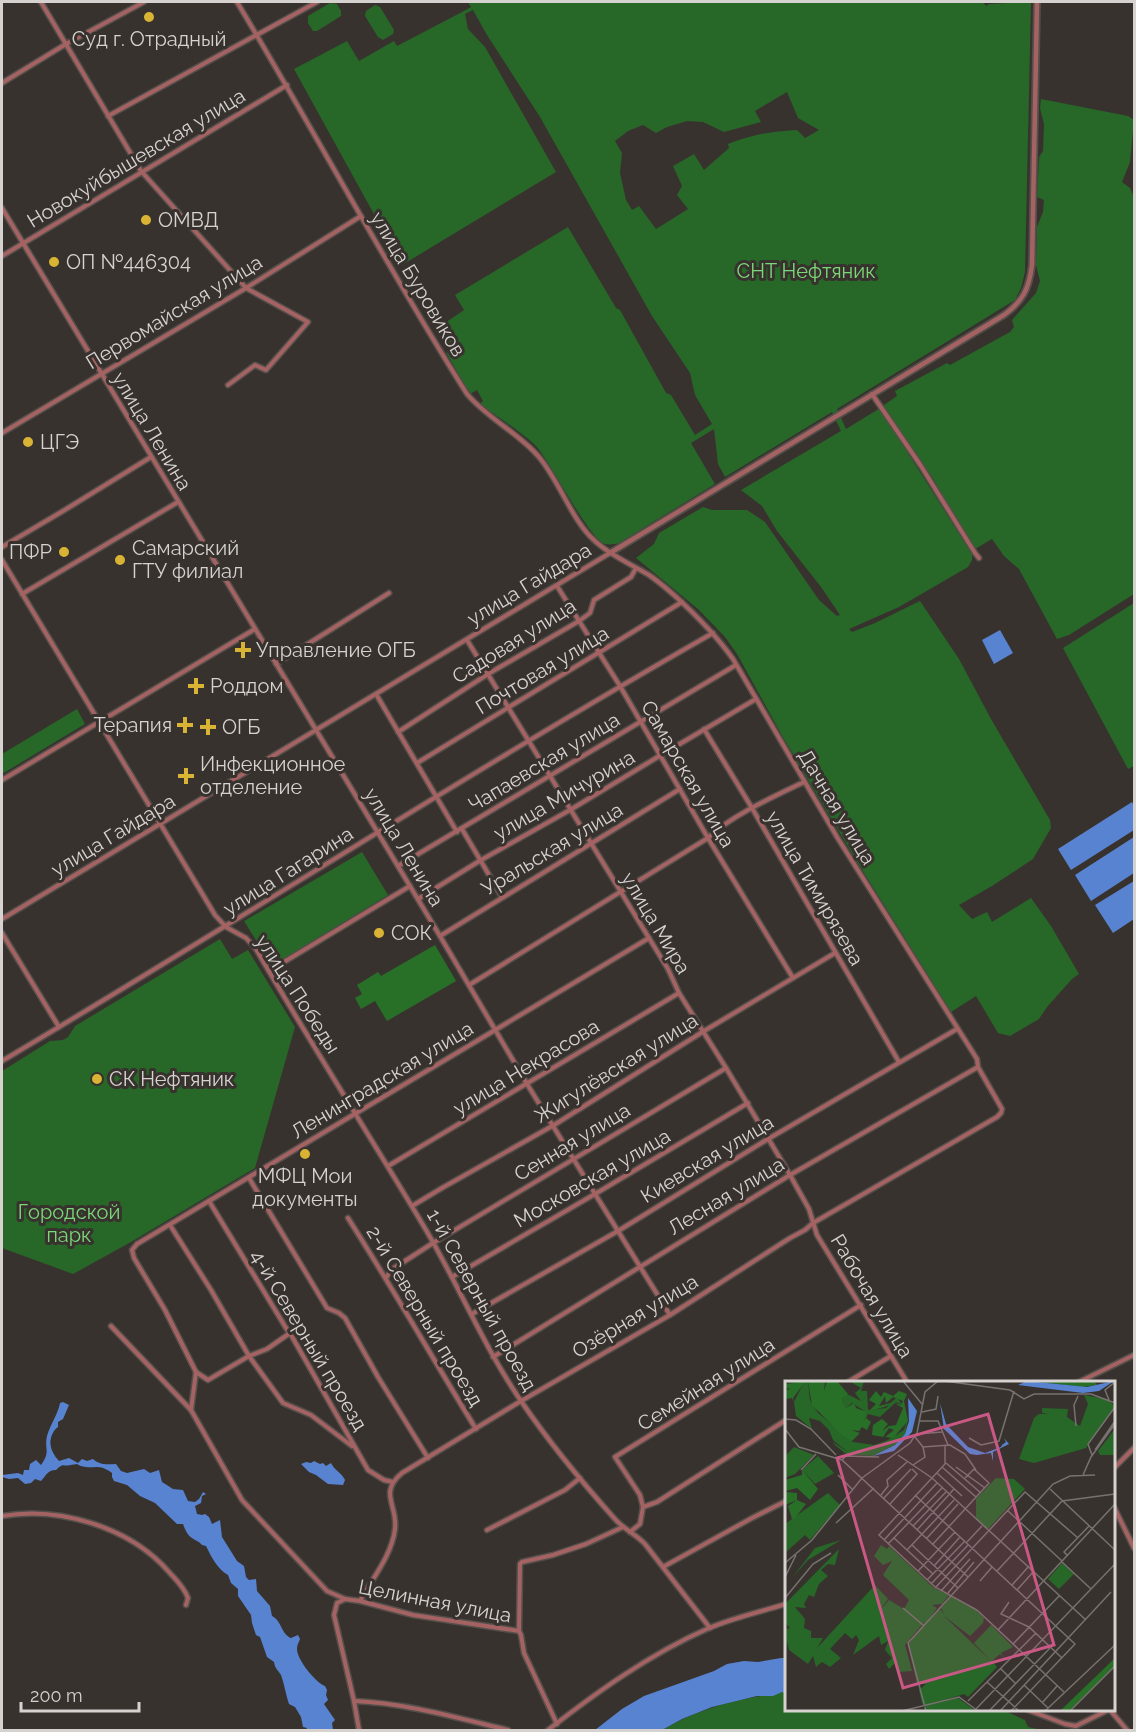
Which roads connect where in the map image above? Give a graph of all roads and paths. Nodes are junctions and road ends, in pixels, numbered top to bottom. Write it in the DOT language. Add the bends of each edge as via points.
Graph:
graph roads {
  1 [pos="41,2"];
  2 [pos="144,2"];
  3 [pos="237,2"];
  4 [pos="317,2"];
  5 [pos="1037,2"];
  6 [pos="256,33"];
  7 [pos="66,44"];
  8 [pos="2,83"];
  9 [pos="287,86"];
  10 [pos="108,116"];
  11 [pos="141,171"];
  12 [pos="2,208"];
  13 [pos="361,216"];
  14 [pos="23,243"];
  15 [pos="2,256"];
  16 [pos="246,288"];
  17 [pos="100,373"];
  18 [pos="228,385"];
  19 [pos="872,394"];
  20 [pos="2,433"];
  21 [pos="150,457"];
  22 [pos="178,502"];
  23 [pos="2,547"];
  24 [pos="610,553"];
  25 [pos="980,558"];
  26 [pos="2,560"];
  27 [pos="636,568"];
  28 [pos="557,586"];
  29 [pos="389,593"];
  30 [pos="22,594"];
  31 [pos="682,602"];
  32 [pos="579,621"];
  33 [pos="255,629"];
  34 [pos="713,633"];
  35 [pos="467,640"];
  36 [pos="599,653"];
  37 [pos="276,664"];
  38 [pos="736,665"];
  39 [pos="488,674"];
  40 [pos="620,686"];
  41 [pos="376,694"];
  42 [pos="756,699"];
  43 [pos="509,708"];
  44 [pos="99,721"];
  45 [pos="640,721"];
  46 [pos="704,729"];
  47 [pos="316,730"];
  48 [pos="398,732"];
  49 [pos="529,741"];
  50 [pos="661,755"];
  51 [pos="417,763"];
  52 [pos="550,776"];
  53 [pos="2,780"];
  54 [pos="804,782"];
  55 [pos="680,789"];
  56 [pos="437,797"];
  57 [pos="752,808"];
  58 [pos="570,810"];
  59 [pos="160,824"];
  60 [pos="462,829"];
  61 [pos="457,832"];
  62 [pos="378,834"];
  63 [pos="708,838"];
  64 [pos="591,844"];
  65 [pos="481,860"];
  66 [pos="398,866"];
  67 [pos="410,886"];
  68 [pos="621,892"];
  69 [pos="502,897"];
  70 [pos="418,899"];
  71 [pos="2,919"];
  72 [pos="226,927"];
  73 [pos="2,933"];
  74 [pos="440,936"];
  75 [pos="650,938"];
  76 [pos="835,953"];
  77 [pos="269,971"];
  78 [pos="794,978"];
  79 [pos="469,985"];
  80 [pos="679,993"];
  81 [pos="59,1027"];
  82 [pos="496,1029"];
  83 [pos="957,1029"];
  84 [pos="704,1031"];
  85 [pos="2,1061"];
  86 [pos="899,1062"];
  87 [pos="978,1067"];
  88 [pos="726,1068"];
  89 [pos="527,1084"];
  90 [pos="748,1103"];
  91 [pos="1002,1109"];
  92 [pos="356,1114"];
  93 [pos="554,1125"];
  94 [pos="768,1139"];
  95 [pos="574,1159"];
  96 [pos="388,1166"];
  97 [pos="790,1175"];
  98 [pos="249,1178"];
  99 [pos="595,1194"];
  100 [pos="209,1201"];
  101 [pos="412,1206"];
  102 [pos="348,1218"];
  103 [pos="813,1223"];
  104 [pos="170,1224"];
  105 [pos="618,1230"];
  106 [pos="434,1243"];
  107 [pos="640,1266"];
  108 [pos="452,1277"];
  109 [pos="386,1278"];
  110 [pos="861,1305"];
  111 [pos="472,1314"];
  112 [pos="670,1315"];
  113 [pos="111,1326"];
  114 [pos="290,1333"];
  115 [pos="1134,1355"];
  116 [pos="249,1356"];
  117 [pos="891,1356"];
  118 [pos="493,1357"];
  119 [pos="196,1372"];
  120 [pos="851,1381"];
  121 [pos="906,1381"];
  122 [pos="1083,1381"];
  123 [pos="521,1401"];
  124 [pos="191,1410"];
  125 [pos="785,1421"];
  126 [pos="476,1429"];
  127 [pos="355,1448"];
  128 [pos="1134,1448"];
  129 [pos="428,1458"];
  130 [pos="1115,1465"];
  131 [pos="580,1478"];
  132 [pos="393,1482"];
  133 [pos="785,1502"];
  134 [pos="643,1507"];
  135 [pos="1115,1511"];
  136 [pos="2,1516"];
  137 [pos="623,1527"];
  138 [pos="487,1530"];
  139 [pos="630,1532"];
  140 [pos="1134,1548"];
  141 [pos="663,1567"];
  142 [pos="345,1599"];
  143 [pos="360,1602"];
  144 [pos="785,1604"];
  145 [pos="186,1605"];
  146 [pos="710,1628"];
  147 [pos="519,1631"];
  148 [pos="354,1701"];
  149 [pos="1031,1711"];
  150 [pos="1107,1711"];
  151 [pos="1110,1711"];
  152 [pos="556,1724"];
  153 [pos="359,1731"];
  154 [pos="508,1731"];
  155 [pos="548,1731"];
  156 [pos="1127,1731"];
  1 -- 7 [label="street"];
  2 -- 7 [label="street"];
  3 -- 6 [label="street, улица Буровиков"];
  4 -- 6 [label="street"];
  5 -- 19 [label="street" via="1032,265 1027,287 1016,306 1004,315"];
  6 -- 9 [label="street, улица Буровиков"];
  6 -- 10 [label="street"];
  7 -- 8 [label="street"];
  7 -- 10 [label="street"];
  9 -- 11 [label="street, Новокуйбышевская улица"];
  9 -- 13 [label="street, улица Буровиков"];
  10 -- 11 [label="street"];
  11 -- 14 [label="street, Новокуйбышевская улица"];
  11 -- 16 [label="street"];
  12 -- 14 [label="street, улица Ленина"];
  13 -- 16 [label="street, Первомайская улица"];
  13 -- 24 [label="street, улица Буровиков" via="467,394 531,448 581,525"];
  14 -- 15 [label="street, Новокуйбышевская улица"];
  14 -- 17 [label="street, улица Ленина"];
  16 -- 17 [label="street, Первомайская улица"];
  16 -- 18 [label="street" via="308,322 266,370 255,365"];
  17 -- 20 [label="street, Первомайская улица"];
  17 -- 21 [label="street, улица Ленина"];
  19 -- 24 [label="street"];
  19 -- 25 [label="street"];
  21 -- 22 [label="street, улица Ленина"];
  21 -- 23 [label="street"];
  22 -- 30 [label="street"];
  22 -- 33 [label="street, улица Ленина"];
  24 -- 27 [label="street, Дачная улица"];
  24 -- 28 [label="street, улица Гайдара"];
  26 -- 30 [label="street, улица Победы"];
  27 -- 31 [label="street, Дачная улица"];
  27 -- 32 [label="street, Садовая улица" via="631,577 594,600 590,613"];
  28 -- 32 [label="street, Самарская улица"];
  28 -- 35 [label="street, улица Гайдара"];
  29 -- 37 [label="street"];
  30 -- 44 [label="street, улица Победы"];
  31 -- 34 [label="street, Дачная улица"];
  31 -- 36 [label="street, Почтовая улица"];
  32 -- 36 [label="street, Самарская улица"];
  32 -- 39 [label="street, Садовая улица"];
  33 -- 37 [label="street, улица Ленина"];
  33 -- 44 [label="street"];
  34 -- 38 [label="street, Дачная улица"];
  34 -- 40 [label="street, улица Гагарина"];
  35 -- 39 [label="street, улица Мира"];
  35 -- 41 [label="street, улица Гайдара"];
  36 -- 40 [label="street, Самарская улица"];
  36 -- 43 [label="street, Почтовая улица"];
  37 -- 47 [label="street, улица Ленина"];
  38 -- 42 [label="street, Дачная улица"];
  38 -- 45 [label="street, Чапаевская улица"];
  39 -- 43 [label="street, улица Мира"];
  39 -- 48 [label="street, Садовая улица"];
  40 -- 45 [label="street, Самарская улица"];
  40 -- 49 [label="street, улица Гагарина"];
  41 -- 47 [label="street, улица Гайдара"];
  41 -- 48 [label="street"];
  42 -- 46 [label="street, улица Мичурина"];
  42 -- 54 [label="street, Дачная улица"];
  43 -- 49 [label="street, улица Мира"];
  43 -- 51 [label="street, Почтовая улица"];
  44 -- 53 [label="street"];
  44 -- 59 [label="street, улица Победы"];
  45 -- 50 [label="street, Самарская улица"];
  45 -- 52 [label="street, Чапаевская улица"];
  46 -- 50 [label="street, улица Мичурина"];
  46 -- 57 [label="street, улица Тимирязева"];
  47 -- 59 [label="street, улица Гайдара"];
  47 -- 62 [label="street, улица Ленина"];
  48 -- 51 [label="street"];
  49 -- 52 [label="street, улица Мира"];
  49 -- 56 [label="street, улица Гагарина"];
  50 -- 55 [label="street, Самарская улица"];
  50 -- 58 [label="street, улица Мичурина"];
  51 -- 56 [label="street"];
  52 -- 58 [label="street, улица Мира"];
  52 -- 60 [label="street, Чапаевская улица"];
  54 -- 57 [label="street"];
  54 -- 83 [label="street, Дачная улица"];
  55 -- 63 [label="street, Самарская улица"];
  55 -- 64 [label="street, Уральская улица"];
  56 -- 61 [label="street"];
  56 -- 62 [label="street, улица Гагарина"];
  57 -- 63 [label="street"];
  57 -- 76 [label="street, улица Тимирязева"];
  58 -- 64 [label="street, улица Мира"];
  58 -- 65 [label="street, улица Мичурина"];
  59 -- 71 [label="street, улица Гайдара"];
  59 -- 72 [label="street, улица Победы"];
  60 -- 61 [label="street, Чапаевская улица"];
  60 -- 65 [label="street"];
  61 -- 66 [label="street, Чапаевская улица"];
  62 -- 66 [label="street, улица Ленина"];
  62 -- 72 [label="street, улица Гагарина"];
  63 -- 68 [label="street"];
  63 -- 78 [label="street, Самарская улица"];
  64 -- 68 [label="street, улица Мира"];
  64 -- 69 [label="street, Уральская улица"];
  65 -- 69 [label="street"];
  65 -- 70 [label="street, улица Мичурина"];
  66 -- 67 [label="street, улица Ленина"];
  67 -- 70 [label="street, улица Ленина"];
  67 -- 77 [label="street"];
  68 -- 75 [label="street, улица Мира"];
  68 -- 79 [label="street"];
  69 -- 74 [label="street, Уральская улица"];
  70 -- 74 [label="street, улица Ленина"];
  72 -- 77 [label="street, улица Победы" via="246,938"];
  72 -- 81 [label="street, улица Гагарина"];
  73 -- 81 [label="street"];
  74 -- 79 [label="street, улица Ленина"];
  75 -- 80 [label="street, улица Мира"];
  75 -- 82 [label="street, Ленинградская улица"];
  76 -- 78 [label="street, Жигулёвская улица"];
  76 -- 86 [label="street, улица Тимирязева"];
  77 -- 92 [label="street, улица Победы"];
  78 -- 84 [label="street, Жигулёвская улица"];
  79 -- 82 [label="street, улица Ленина"];
  80 -- 84 [label="street, улица Мира"];
  80 -- 89 [label="street, улица Некрасова"];
  81 -- 85 [label="street, улица Гагарина"];
  82 -- 89 [label="street, улица Ленина"];
  82 -- 92 [label="street, Ленинградская улица"];
  83 -- 86 [label="street, Киевская улица"];
  83 -- 87 [label="street, Дачная улица"];
  84 -- 88 [label="street, улица Мира"];
  84 -- 93 [label="street, Жигулёвская улица"];
  86 -- 94 [label="street, Киевская улица"];
  87 -- 91 [label="street, Дачная улица"];
  87 -- 97 [label="street, Лесная улица"];
  88 -- 90 [label="street, улица Мира"];
  88 -- 95 [label="street, Сенная улица"];
  89 -- 93 [label="street, улица Ленина"];
  89 -- 96 [label="street, улица Некрасова"];
  90 -- 94 [label="street, улица Мира"];
  90 -- 99 [label="street, Московская улица"];
  91 -- 103 [label="street, Озёрная улица" via="997,1117"];
  92 -- 96 [label="street, 1-й Северный проезд"];
  92 -- 98 [label="street, Ленинградская улица"];
  93 -- 95 [label="street, улица Ленина"];
  93 -- 101 [label="street, Жигулёвская улица"];
  94 -- 97 [label="street, улица Мира"];
  94 -- 105 [label="street, Киевская улица"];
  95 -- 99 [label="street, улица Ленина"];
  95 -- 106 [label="street, Сенная улица"];
  96 -- 101 [label="street, 1-й Северный проезд"];
  97 -- 103 [label="street, улица Мира"];
  97 -- 107 [label="street, Лесная улица"];
  98 -- 100 [label="street, Ленинградская улица"];
  98 -- 129 [label="street" via="327,1308 345,1318"];
  99 -- 105 [label="street, улица Ленина"];
  99 -- 108 [label="street, Московская улица"];
  100 -- 104 [label="street, Ленинградская улица"];
  100 -- 114 [label="street, 4-й Северный проезд"];
  101 -- 106 [label="street, 1-й Северный проезд"];
  102 -- 109 [label="street, 2-й Северный проезд"];
  103 -- 110 [label="street, Рабочая улица"];
  103 -- 112 [label="street, Озёрная улица"];
  104 -- 116 [label="street"];
  104 -- 119 [label="street, Ленинградская улица" via="132,1250"];
  105 -- 107 [label="street, улица Ленина"];
  105 -- 111 [label="street, Киевская улица"];
  106 -- 108 [label="street, 1-й Северный проезд"];
  106 -- 109 [label="street, Сенная улица" via="391,1270"];
  107 -- 112 [label="street, улица Ленина"];
  107 -- 118 [label="street, Лесная улица"];
  108 -- 111 [label="street, 1-й Северный проезд"];
  109 -- 126 [label="street, 2-й Северный проезд"];
  110 -- 117 [label="street, Рабочая улица"];
  110 -- 134 [label="street, Семейная улица" via="615,1457 640,1495"];
  111 -- 118 [label="street, 1-й Северный проезд"];
  112 -- 123 [label="street, Озёрная улица"];
  113 -- 124 [label="street, Целинная улица"];
  114 -- 116 [label="street"];
  114 -- 127 [label="street, 4-й Северный проезд"];
  115 -- 122 [label="street"];
  116 -- 119 [label="street" via="208,1380"];
  116 -- 127 [label="street" via="283,1403 311,1415"];
  117 -- 120 [label="street"];
  117 -- 121 [label="street, Рабочая улица"];
  118 -- 123 [label="street, 1-й Северный проезд"];
  119 -- 124 [label="street"];
  123 -- 126 [label="street, Озёрная улица"];
  123 -- 131 [label="street, 1-й Северный проезд"];
  124 -- 142 [label="street, Целинная улица" via="242,1500 327,1592"];
  125 -- 134 [label="street" via="657,1502"];
  126 -- 129 [label="street, Озёрная улица"];
  127 -- 132 [label="street, 4-й Северный проезд" via="368,1470"];
  128 -- 130 [label="street"];
  129 -- 132 [label="street, Озёрная улица"];
  131 -- 137 [label="street, 1-й Северный проезд"];
  131 -- 138 [label="street" via="565,1490"];
  132 -- 143 [label="street" via="390,1496 394,1536"];
  133 -- 141 [label="street"];
  134 -- 139 [label="street" via="640,1524"];
  135 -- 140 [label="street"];
  136 -- 145 [label="street" via="57,1515 122,1536 156,1557 183,1587 188,1598"];
  137 -- 139 [label="street, 1-й Северный проезд"];
  137 -- 147 [label="street, Целинная улица" via="575,1548 520,1564"];
  139 -- 141 [label="street, 1-й Северный проезд"];
  141 -- 146 [label="street, 1-й Северный проезд"];
  142 -- 143 [label="street, Целинная улица"];
  142 -- 148 [label="street, Целинная улица" via="337,1604 334,1615"];
  143 -- 147 [label="street, Целинная улица" via="413,1615"];
  144 -- 146 [label="street"];
  146 -- 152 [label="street" via="644,1663"];
  147 -- 152 [label="street, Целинная улица" via="524,1653"];
  148 -- 153 [label="street, Целинная улица"];
  148 -- 154 [label="street" via="376,1702"];
  149 -- 150 [label="street" via="1076,1726"];
  151 -- 156 [label="street"];
  152 -- 155 [label="street"];
}
